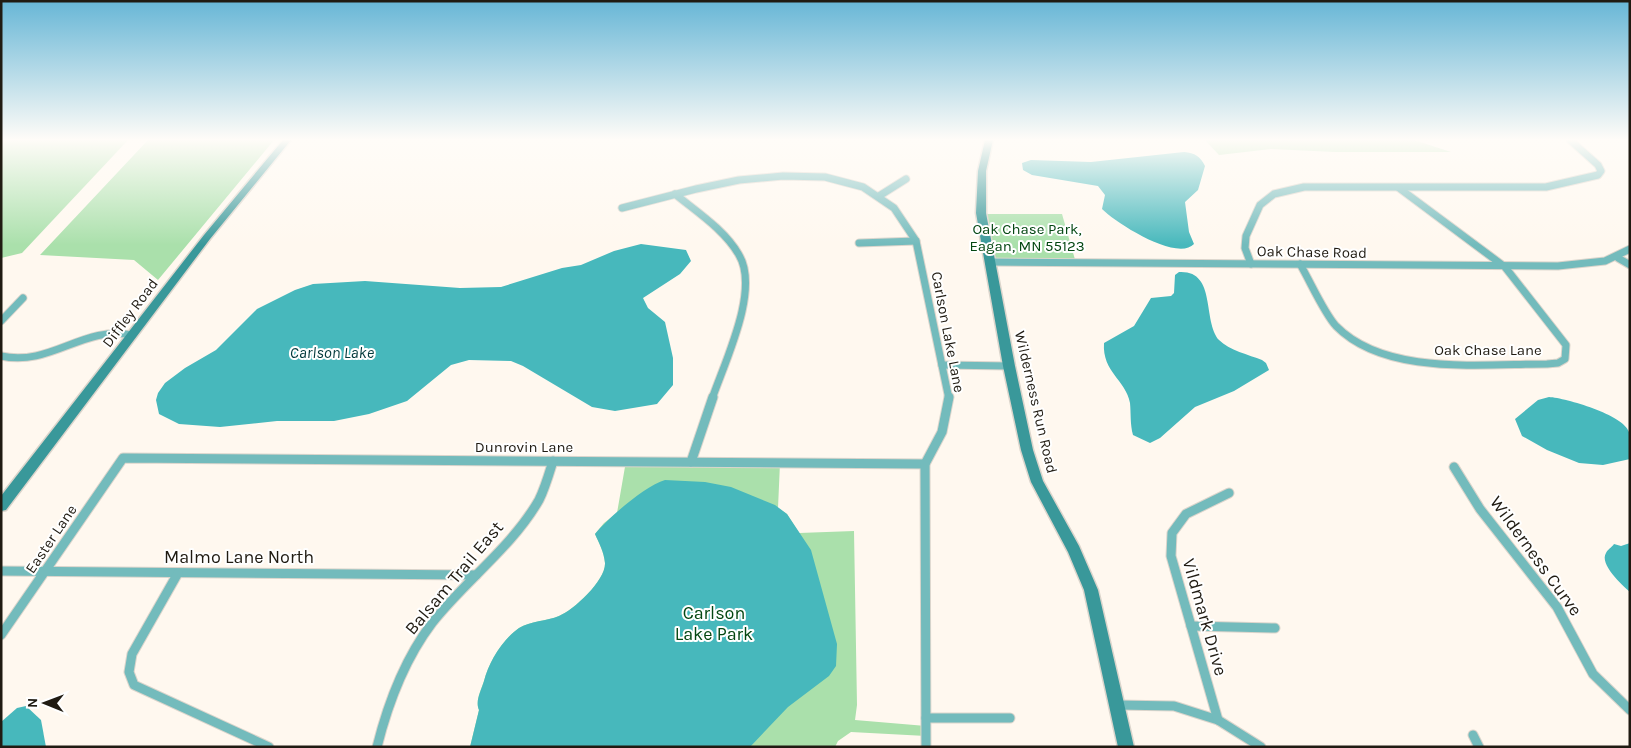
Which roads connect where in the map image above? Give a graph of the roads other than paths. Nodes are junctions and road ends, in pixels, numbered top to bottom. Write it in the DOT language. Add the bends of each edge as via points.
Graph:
graph roads {
  1 [pos="258,175"];
  2 [pos="982,175"];
  3 [pos="1598,175"];
  4 [pos="906,178"];
  5 [pos="1399,188"];
  6 [pos="675,194"];
  7 [pos="879,196"];
  8 [pos="622,208"];
  9 [pos="916,241"];
  10 [pos="859,243"];
  11 [pos="1630,249"];
  12 [pos="1618,258"];
  13 [pos="990,262"];
  14 [pos="1251,264"];
  15 [pos="1300,264"];
  16 [pos="1630,265"];
  17 [pos="1505,267"];
  18 [pos="23,298"];
  19 [pos="1,321"];
  20 [pos="132,334"];
  21 [pos="1,356"];
  22 [pos="942,365"];
  23 [pos="1009,366"];
  24 [pos="123,458"];
  25 [pos="553,461"];
  26 [pos="691,462"];
  27 [pos="926,464"];
  28 [pos="1454,467"];
  29 [pos="1229,493"];
  30 [pos="1,506"];
  31 [pos="1,571"];
  32 [pos="45,572"];
  33 [pos="178,573"];
  34 [pos="476,575"];
  35 [pos="1191,626"];
  36 [pos="1275,628"];
  37 [pos="1,635"];
  38 [pos="1118,705"];
  39 [pos="1630,710"];
  40 [pos="926,718"];
  41 [pos="1010,718"];
  42 [pos="1218,720"];
  43 [pos="1473,735"];
  44 [pos="269,747"];
  45 [pos="377,747"];
  46 [pos="926,747"];
  47 [pos="1126,747"];
  48 [pos="1261,747"];
  49 [pos="1479,747"];
  1 -- 20 [label="street, Diffley Road"];
  2 -- 13 [label="street, Wilderness Run Road" via="980,193"];
  3 -- 5 [label="street" via="1546,187"];
  4 -- 7 [label="street"];
  5 -- 14 [label="street" via="1304,187 1274,194 1260,206 1246,236 1245,248"];
  5 -- 17 [label="street, Oak Chase Lane"];
  6 -- 7 [label="street, Carlson Lake Lane" via="743,178 791,176 841,181"];
  6 -- 8 [label="street, Carlson Lake Lane"];
  6 -- 26 [label="street" via="732,242 748,277 745,302"];
  7 -- 9 [label="street, Carlson Lake Lane" via="902,215"];
  9 -- 10 [label="street"];
  9 -- 22 [label="street, Carlson Lake Lane"];
  11 -- 12 [label="street, Oak Chase Road"];
  12 -- 16 [label="street"];
  12 -- 17 [label="street, Oak Chase Road" via="1593,264"];
  13 -- 14 [label="street, Oak Chase Road"];
  13 -- 23 [label="street, Wilderness Run Road"];
  14 -- 15 [label="street, Oak Chase Road"];
  15 -- 17 [label="street, Oak Chase Road"];
  15 -- 17 [label="street, Oak Chase Lane" via="1335,325 1352,340 1375,353 1416,363 1548,364 1565,359 1566,345"];
  18 -- 19 [label="street"];
  20 -- 21 [label="street" via="101,334 31,358"];
  20 -- 30 [label="street, Diffley Road"];
  22 -- 23 [label="street"];
  22 -- 27 [label="street, Carlson Lake Lane" via="949,397 948,416 943,434"];
  23 -- 38 [label="street, Wilderness Run Road" via="1031,467 1091,590"];
  24 -- 25 [label="street, Dunrovin Lane"];
  24 -- 32 [label="street, Easter Lane"];
  25 -- 26 [label="street, Dunrovin Lane"];
  25 -- 34 [label="street, Balsam Trail East" via="546,485 533,509"];
  26 -- 27 [label="street, Dunrovin Lane"];
  27 -- 40 [label="street, Carlson Lake Lane"];
  28 -- 39 [label="street, Wilderness Curve" via="1480,509 1558,607 1593,674"];
  29 -- 35 [label="street, Vildmark Drive" via="1186,514 1172,533 1171,556"];
  31 -- 32 [label="street, Malmo Lane North"];
  32 -- 33 [label="street, Malmo Lane North"];
  32 -- 37 [label="street, Easter Lane"];
  33 -- 34 [label="street, Malmo Lane North"];
  33 -- 44 [label="street" via="132,654 129,672 134,685"];
  34 -- 45 [label="street, Balsam Trail East" via="433,623 407,662 387,706"];
  35 -- 36 [label="street"];
  35 -- 42 [label="street, Vildmark Drive"];
  38 -- 42 [label="street" via="1174,706"];
  38 -- 47 [label="street, Wilderness Run Road"];
  40 -- 41 [label="street"];
  40 -- 46 [label="street, Carlson Lake Lane"];
  42 -- 48 [label="street"];
  43 -- 49 [label="street"];
}
